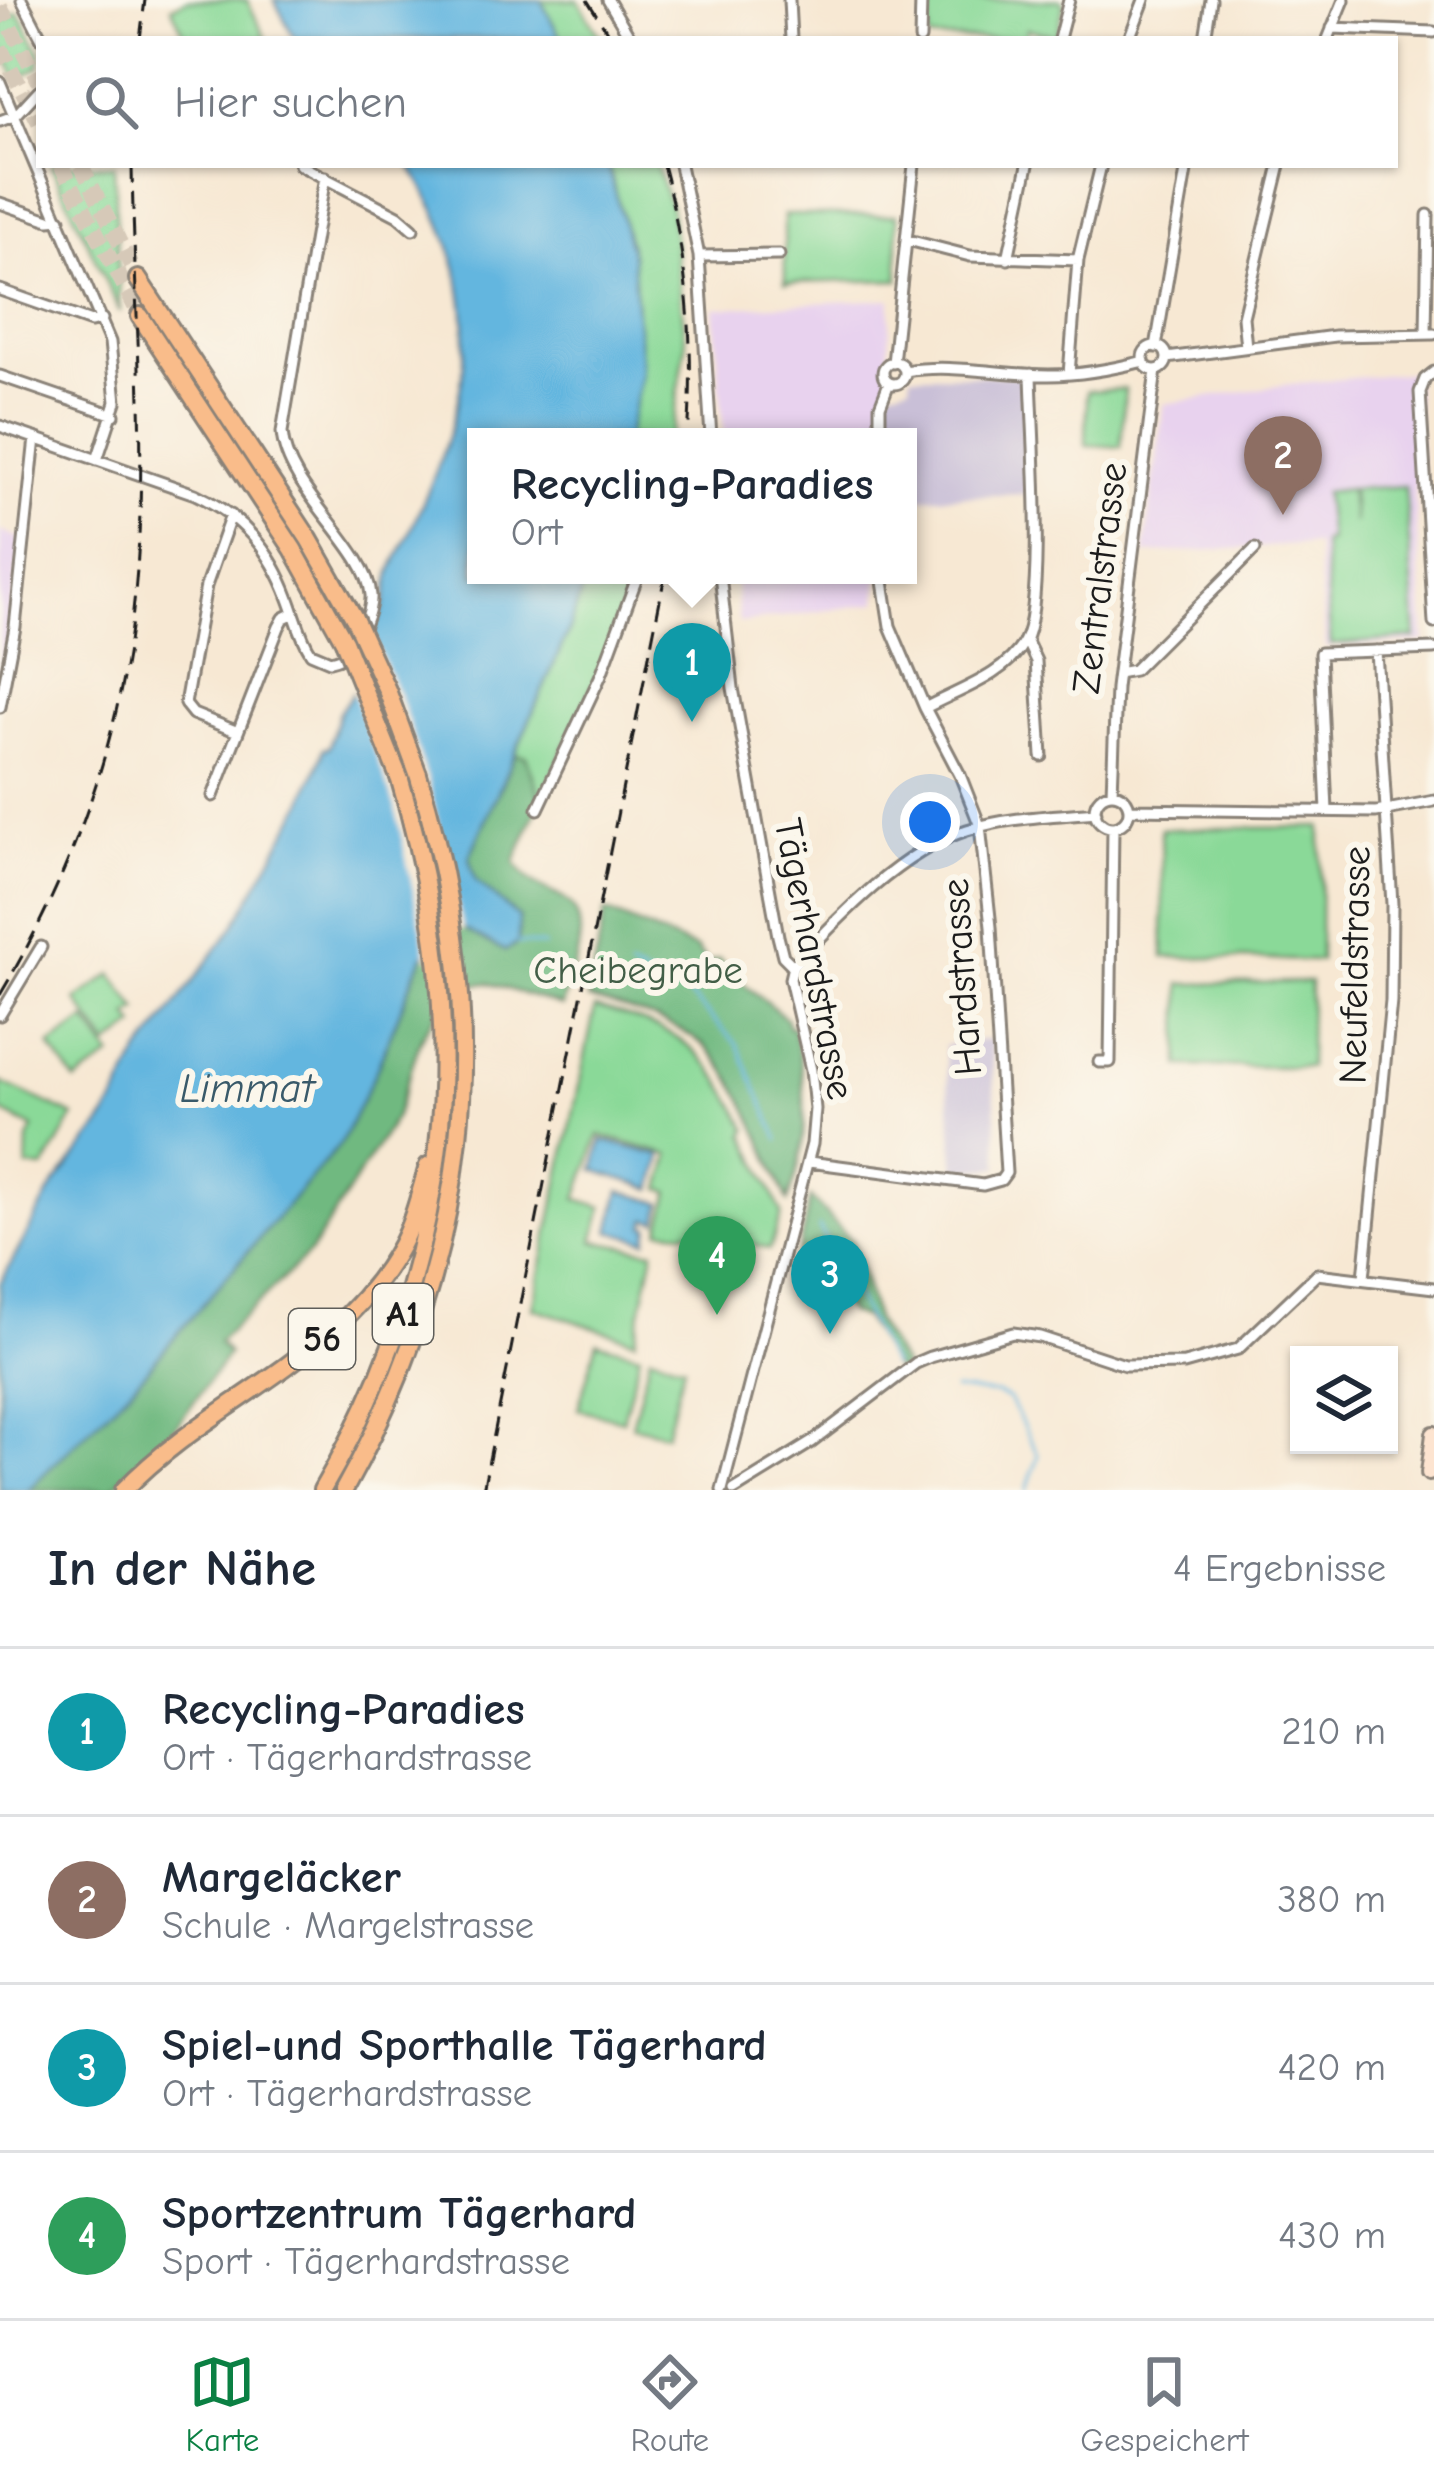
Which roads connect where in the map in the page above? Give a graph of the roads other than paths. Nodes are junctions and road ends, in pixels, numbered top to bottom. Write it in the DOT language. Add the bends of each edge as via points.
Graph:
graph roads {
  1 [pos="22,0"];
  2 [pos="608,0"];
  3 [pos="789,0"];
  4 [pos="921,0"];
  5 [pos="1069,0"];
  6 [pos="1144,0"];
  7 [pos="1211,0"];
  8 [pos="1344,0"];
  9 [pos="1434,32"];
  10 [pos="1330,34"];
  11 [pos="40,36"];
  12 [pos="630,36"];
  13 [pos="791,36"];
  14 [pos="920,36"];
  15 [pos="1060,36"];
  16 [pos="1130,36"];
  17 [pos="1205,36"];
  18 [pos="0,82"];
  19 [pos="36,93"];
  20 [pos="16,115"];
  21 [pos="0,121"];
  22 [pos="36,162"];
  23 [pos="38,168"];
  24 [pos="306,168"];
  25 [pos="681,168"];
  26 [pos="914,168"];
  27 [pos="1027,168"];
  28 [pos="1100,168"];
  29 [pos="1186,168"];
  30 [pos="1279,168"];
  31 [pos="325,177"];
  32 [pos="0,203"];
  33 [pos="1429,215"];
  34 [pos="60,219"];
  35 [pos="413,230"];
  36 [pos="908,240"];
  37 [pos="778,255"];
  38 [pos="699,256"];
  39 [pos="1008,259"];
  40 [pos="1078,260"];
  41 [pos="139,279"];
  42 [pos="0,290"];
  43 [pos="140,316"];
  44 [pos="103,319"];
  45 [pos="1430,334"];
  46 [pos="1156,347"];
  47 [pos="1246,347"];
  48 [pos="1167,358"];
  49 [pos="1144,361"];
  50 [pos="893,363"];
  51 [pos="1156,370"];
  52 [pos="905,371"];
  53 [pos="1031,374"];
  54 [pos="1070,374"];
  55 [pos="1430,375"];
  56 [pos="0,376"];
  57 [pos="889,382"];
  58 [pos="114,415"];
  59 [pos="0,426"];
  60 [pos="710,428"];
  61 [pos="880,428"];
  62 [pos="35,438"];
  63 [pos="97,460"];
  64 [pos="231,515"];
  65 [pos="1255,549"];
  66 [pos="635,584"];
  67 [pos="721,584"];
  68 [pos="883,584"];
  69 [pos="294,613"];
  70 [pos="1434,623"];
  71 [pos="1026,640"];
  72 [pos="350,645"];
  73 [pos="1434,649"];
  74 [pos="1376,651"];
  75 [pos="1118,673"];
  76 [pos="0,707"];
  77 [pos="925,708"];
  78 [pos="238,731"];
  79 [pos="1042,755"];
  80 [pos="1112,793"];
  81 [pos="213,796"];
  82 [pos="1434,801"];
  83 [pos="538,809"];
  84 [pos="1129,809"];
  85 [pos="1386,810"];
  86 [pos="1096,812"];
  87 [pos="1327,812"];
  88 [pos="980,826"];
  89 [pos="1113,826"];
  90 [pos="41,947"];
  91 [pos="793,967"];
  92 [pos="0,1015"];
  93 [pos="1099,1062"];
  94 [pos="442,1125"];
  95 [pos="808,1162"];
  96 [pos="1364,1278"];
  97 [pos="1434,1288"];
  98 [pos="1434,1434"];
  99 [pos="1432,1470"];
  100 [pos="124,1490"];
  101 [pos="322,1490"];
  102 [pos="344,1490"];
  103 [pos="722,1490"];
  104 [pos="734,1490"];
  105 [pos="1424,1490"];
  1 -- 11 [label="street"];
  2 -- 12 [label="street"];
  3 -- 13 [label="street"];
  4 -- 14 [label="street"];
  5 -- 15 [label="street"];
  6 -- 16 [label="street"];
  7 -- 17 [label="street"];
  8 -- 10 [label="street"];
  9 -- 10 [label="street"];
  18 -- 20 [label="street"];
  19 -- 20 [label="street"];
  20 -- 21 [label="street"];
  20 -- 22 [label="street"];
  23 -- 34 [label="street"];
  24 -- 31 [label="street"];
  25 -- 38 [label="street"];
  26 -- 36 [label="street"];
  27 -- 39 [label="street"];
  28 -- 40 [label="street"];
  29 -- 46 [label="street"];
  30 -- 47 [label="street" via="1243,317"];
  31 -- 35 [label="street"];
  31 -- 72 [label="street" via="281,432 293,470 368,582 370,604"];
  32 -- 34 [label="street"];
  33 -- 45 [label="street"];
  34 -- 44 [label="street"];
  36 -- 39 [label="street"];
  36 -- 50 [label="street"];
  37 -- 38 [label="street"];
  38 -- 60 [label="street"];
  39 -- 40 [label="street"];
  40 -- 54 [label="street"];
  41 -- 102 [label="highway, A1, bridge" via="354,618 418,774 454,931 464,1081 449,1216 412,1347"];
  42 -- 44 [label="street" via="91,322"];
  43 -- 72 [label="highway, A1"];
  44 -- 58 [label="street" via="116,366"];
  45 -- 47 [label="street"];
  46 -- 48 [label="street"];
  46 -- 49 [label="street"];
  47 -- 48 [label="street"];
  48 -- 51 [label="street"];
  49 -- 51 [label="street"];
  49 -- 54 [label="street"];
  50 -- 52 [label="street"];
  50 -- 57 [label="street" via="884,370"];
  51 -- 75 [label="street, Zentralstrasse"];
  52 -- 53 [label="street"];
  52 -- 57 [label="street" via="899,383"];
  53 -- 54 [label="street"];
  53 -- 71 [label="street" via="1035,600"];
  55 -- 70 [label="street" via="1420,392"];
  56 -- 58 [label="street"];
  57 -- 61 [label="street"];
  58 -- 63 [label="street"];
  59 -- 62 [label="street"];
  62 -- 63 [label="street"];
  62 -- 76 [label="street"];
  63 -- 64 [label="street"];
  64 -- 69 [label="street" via="268,555"];
  64 -- 78 [label="street" via="206,586 185,704"];
  65 -- 75 [label="street" via="1134,670"];
  66 -- 83 [label="street"];
  67 -- 91 [label="street, Tägerhardstrasse" via="778,936"];
  68 -- 77 [label="street, Hardstrasse" via="890,626"];
  69 -- 72 [label="street" via="317,658 339,659"];
  69 -- 78 [label="street" via="282,620"];
  71 -- 77 [label="street" via="995,671"];
  71 -- 79 [label="street" via="1036,661"];
  72 -- 94 [label="highway, A1, bridge" via="427,886 445,1039"];
  73 -- 74 [label="street"];
  74 -- 85 [label="street, Neufeldstrasse"];
  74 -- 87 [label="street" via="1320,652"];
  75 -- 80 [label="street, Zentralstrasse"];
  77 -- 88 [label="street, Hardstrasse"];
  78 -- 81 [label="street"];
  80 -- 84 [label="street"];
  80 -- 86 [label="street"];
  82 -- 85 [label="street"];
  84 -- 87 [label="street"];
  84 -- 89 [label="street"];
  85 -- 87 [label="street"];
  85 -- 96 [label="street, Neufeldstrasse" via="1390,1000"];
  86 -- 88 [label="street"];
  86 -- 89 [label="street"];
  88 -- 91 [label="street" via="896,872"];
  88 -- 95 [label="street, Hardstrasse" via="1006,1173 983,1186"];
  89 -- 93 [label="street" via="1109,1062"];
  90 -- 92 [label="street"];
  91 -- 95 [label="street, Tägerhardstrasse" via="814,1092"];
  94 -- 100 [label="highway, 56" via="408,1231 359,1304"];
  94 -- 101 [label="highway, A1" via="426,1234 402,1319"];
  95 -- 103 [label="street, Tägerhardstrasse"];
  96 -- 97 [label="street"];
  96 -- 104 [label="street" via="1318,1274 1238,1349 1184,1364 1125,1365 1012,1333 980,1340 916,1363"];
  98 -- 99 [label="main road"];
  99 -- 105 [label="main road"];
}
